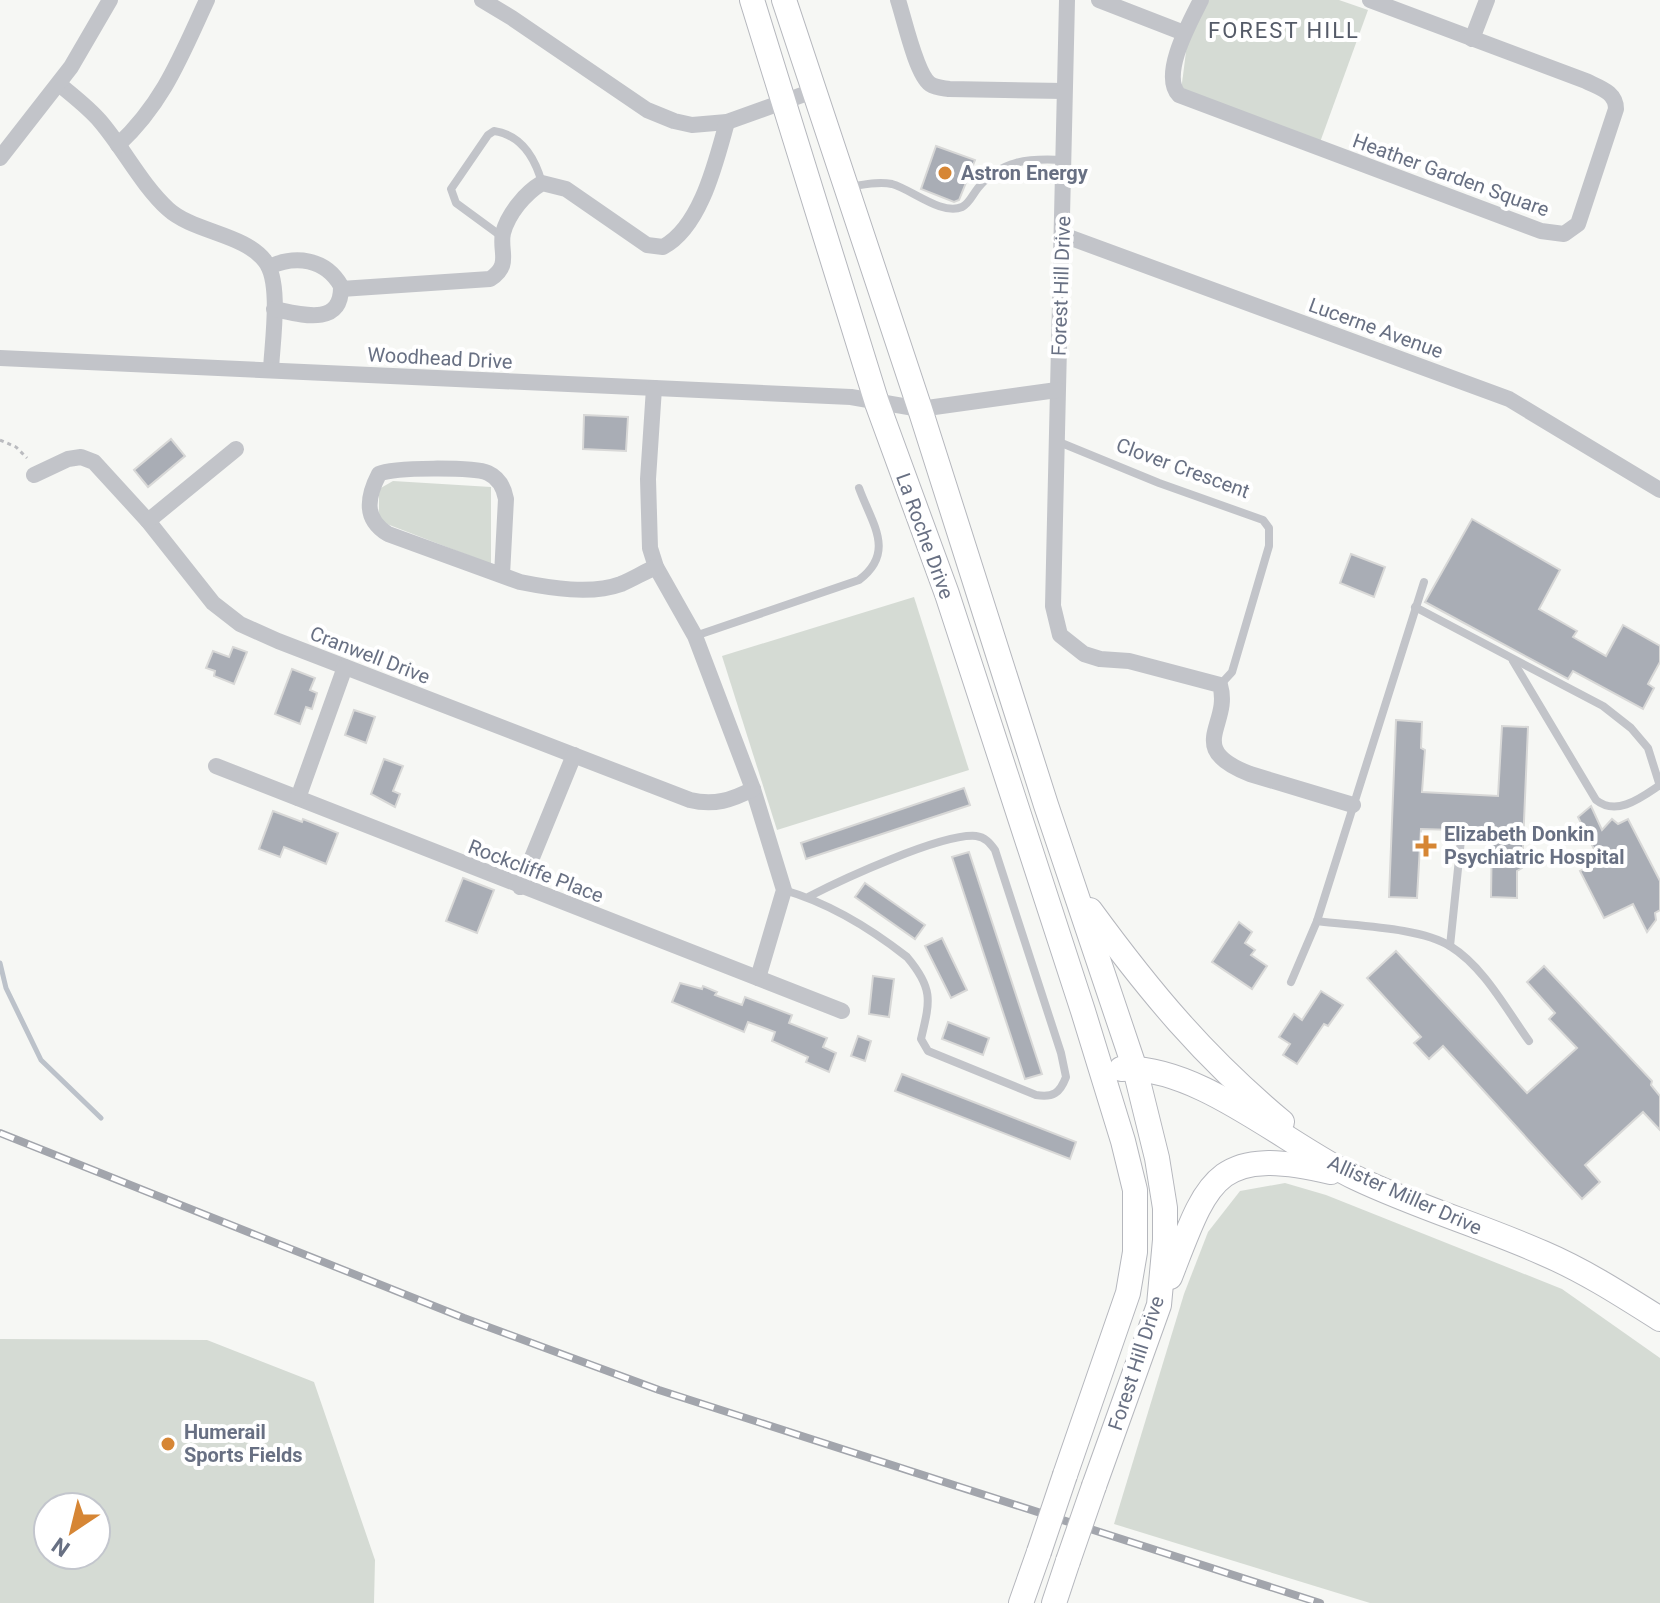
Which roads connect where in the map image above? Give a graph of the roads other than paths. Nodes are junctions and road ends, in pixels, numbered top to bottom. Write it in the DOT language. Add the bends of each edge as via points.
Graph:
graph roads {
  1 [pos="110,0"];
  2 [pos="207,0"];
  3 [pos="482,0"];
  4 [pos="752,0"];
  5 [pos="784,0"];
  6 [pos="898,0"];
  7 [pos="1067,0"];
  8 [pos="1099,0"];
  9 [pos="1201,0"];
  10 [pos="1370,0"];
  11 [pos="1487,0"];
  12 [pos="1184,33"];
  13 [pos="1472,39"];
  14 [pos="59,84"];
  15 [pos="813,91"];
  16 [pos="1064,91"];
  17 [pos="784,101"];
  18 [pos="727,122"];
  19 [pos="118,145"];
  20 [pos="0,158"];
  21 [pos="1063,160"];
  22 [pos="542,183"];
  23 [pos="845,188"];
  24 [pos="1063,235"];
  25 [pos="502,237"];
  26 [pos="269,267"];
  27 [pos="341,289"];
  28 [pos="274,309"];
  29 [pos="0,358"];
  30 [pos="271,370"];
  31 [pos="654,388"];
  32 [pos="1057,390"];
  33 [pos="877,403"];
  34 [pos="920,409"];
  35 [pos="1059,442"];
  36 [pos="236,449"];
  37 [pos="37,474"];
  38 [pos="859,488"];
  39 [pos="1660,490"];
  40 [pos="148,521"];
  41 [pos="656,567"];
  42 [pos="502,575"];
  43 [pos="1424,582"];
  44 [pos="1415,607"];
  45 [pos="695,636"];
  46 [pos="1513,660"];
  47 [pos="345,667"];
  48 [pos="1220,685"];
  49 [pos="574,755"];
  50 [pos="216,766"];
  51 [pos="1660,786"];
  52 [pos="753,789"];
  53 [pos="298,798"];
  54 [pos="1353,805"];
  55 [pos="1462,830"];
  56 [pos="520,887"];
  57 [pos="784,890"];
  58 [pos="1076,892"];
  59 [pos="808,897"];
  60 [pos="1317,921"];
  61 [pos="1450,946"];
  62 [pos="758,978"];
  63 [pos="1291,982"];
  64 [pos="842,1011"];
  65 [pos="1529,1041"];
  66 [pos="1135,1069"];
  67 [pos="1102,1071"];
  68 [pos="1351,1175"];
  69 [pos="1159,1305"];
  70 [pos="1660,1319"];
  71 [pos="1021,1603"];
  72 [pos="1054,1603"];
  1 -- 14 [label="street"];
  2 -- 19 [label="street" via="160,98"];
  3 -- 18 [label="street" via="647,110 692,125"];
  4 -- 17 [label="street, La Roche Drive"];
  5 -- 15 [label="street, La Roche Drive"];
  6 -- 16 [label="street" via="920,67 933,86"];
  7 -- 16 [label="street, Forest Hill Drive"];
  8 -- 12 [label="street"];
  9 -- 12 [label="street, Heather Garden Square"];
  10 -- 13 [label="street, Heather Garden Square"];
  11 -- 13 [label="street"];
  12 -- 13 [label="street, Heather Garden Square" via="1171,82 1179,95 1541,231 1570,231 1578,224 1616,102 1586,81"];
  14 -- 19 [label="street" via="101,121"];
  14 -- 20 [label="street"];
  15 -- 17 [label="street"];
  15 -- 23 [label="street, La Roche Drive"];
  16 -- 21 [label="street, Forest Hill Drive"];
  17 -- 18 [label="street"];
  17 -- 33 [label="street, La Roche Drive"];
  18 -- 22 [label="street" via="697,208 679,236 663,247 647,245 566,189"];
  19 -- 26 [label="street" via="169,210 255,252"];
  21 -- 23 [label="lane" via="1037,158 1001,167 955,208 881,182"];
  21 -- 24 [label="street, Forest Hill Drive"];
  22 -- 25 [label="street" via="520,203"];
  22 -- 25 [label="lane" via="526,148 500,131 488,135 451,189 456,203"];
  23 -- 34 [label="street, La Roche Drive"];
  24 -- 32 [label="street, Forest Hill Drive"];
  24 -- 39 [label="street, Lucerne Avenue" via="1509,399"];
  25 -- 27 [label="street" via="504,262 490,279"];
  26 -- 27 [label="street" via="296,258 311,261 330,271"];
  26 -- 28 [label="street"];
  27 -- 28 [label="street" via="338,302 325,314"];
  28 -- 30 [label="street"];
  29 -- 30 [label="street, Woodhead Drive"];
  30 -- 31 [label="street, Woodhead Drive"];
  31 -- 33 [label="street, Woodhead Drive" via="851,397"];
  31 -- 41 [label="street" via="648,529"];
  32 -- 34 [label="street"];
  32 -- 35 [label="street"];
  33 -- 34 [label="street"];
  33 -- 67 [label="street, La Roche Drive" via="947,594"];
  34 -- 58 [label="street, La Roche Drive"];
  35 -- 48 [label="street" via="1053,606 1060,635 1084,654"];
  35 -- 48 [label="lane, Clover Crescent" via="1246,512 1269,528 1269,546 1232,672"];
  36 -- 40 [label="street"];
  37 -- 40 [label="street, Cranwell Drive" via="68,459 94,462"];
  38 -- 45 [label="lane" via="879,541 873,570 859,580"];
  40 -- 47 [label="street, Cranwell Drive" via="225,614"];
  41 -- 42 [label="street" via="605,588 540,586"];
  41 -- 45 [label="street"];
  42 -- 42 [label="street" via="506,499 495,477 476,470 395,469 379,474 368,505 380,529"];
  43 -- 44 [label="lane"];
  44 -- 46 [label="lane"];
  44 -- 54 [label="lane"];
  45 -- 52 [label="street"];
  46 -- 51 [label="lane" via="1603,706 1631,728 1648,748"];
  46 -- 51 [label="lane" via="1596,800 1621,806"];
  47 -- 49 [label="street, Cranwell Drive"];
  47 -- 53 [label="street"];
  48 -- 54 [label="street, Clover Crescent" via="1223,696 1214,728 1222,758 1237,769"];
  49 -- 52 [label="street, Cranwell Drive" via="702,803 732,799"];
  49 -- 56 [label="street"];
  50 -- 53 [label="street, Rockcliffe Place"];
  52 -- 57 [label="street"];
  53 -- 56 [label="street, Rockcliffe Place"];
  54 -- 60 [label="lane"];
  55 -- 61 [label="lane"];
  56 -- 62 [label="street, Rockcliffe Place"];
  57 -- 59 [label="lane"];
  57 -- 62 [label="street"];
  58 -- 66 [label="street, La Roche Drive"];
  58 -- 68 [label="street" via="1187,1033 1240,1087"];
  59 -- 59 [label="lane" via="949,840 975,836 990,842 1061,1053 1066,1077 1058,1092 1036,1095 928,1051 921,1039 930,997 914,966 854,920"];
  60 -- 61 [label="lane" via="1402,931"];
  60 -- 63 [label="lane"];
  61 -- 65 [label="lane" via="1474,966"];
  62 -- 64 [label="street, Rockcliffe Place"];
  66 -- 67 [label="street, Allister Miller Drive"];
  66 -- 68 [label="street, Allister Miller Drive" via="1198,1088"];
  66 -- 69 [label="street, Forest Hill Drive" via="1165,1208"];
  67 -- 71 [label="street, Forest Hill Drive, bridge" via="1135,1190 1135,1252 1120,1321"];
  68 -- 69 [label="street" via="1268,1162 1225,1175 1196,1211"];
  68 -- 70 [label="street, Allister Miller Drive" via="1543,1253 1592,1276"];
  69 -- 72 [label="street, Forest Hill Drive, bridge"];
}
